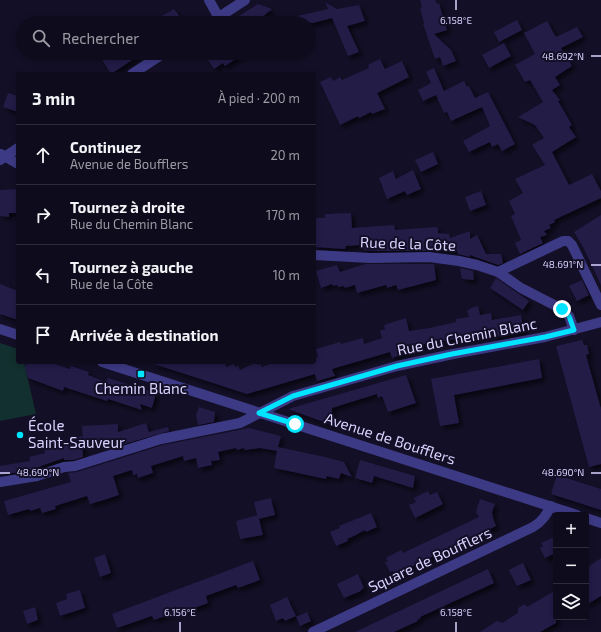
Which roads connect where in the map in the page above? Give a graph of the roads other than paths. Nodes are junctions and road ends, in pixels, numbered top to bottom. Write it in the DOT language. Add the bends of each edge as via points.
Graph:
graph roads {
  1 [pos="209,0"];
  2 [pos="245,0"];
  3 [pos="213,16"];
  4 [pos="220,16"];
  5 [pos="153,60"];
  6 [pos="135,72"];
  7 [pos="16,149"];
  8 [pos="2,157"];
  9 [pos="16,163"];
  10 [pos="316,256"];
  11 [pos="498,272"];
  12 [pos="601,305"];
  13 [pos="601,322"];
  14 [pos="0,329"];
  15 [pos="574,330"];
  16 [pos="16,334"];
  17 [pos="108,364"];
  18 [pos="259,413"];
  19 [pos="0,482"];
  20 [pos="551,506"];
  21 [pos="568,512"];
  22 [pos="589,519"];
  23 [pos="601,523"];
  24 [pos="313,632"];
  1 -- 3 [label="street"];
  2 -- 4 [label="street"];
  5 -- 6 [label="street"];
  7 -- 8 [label="street"];
  8 -- 9 [label="street"];
  10 -- 11 [label="street, Rue de la Côte" via="444,258"];
  11 -- 12 [label="street" via="563,241 568,241"];
  11 -- 15 [label="street, Rue de la Côte" via="562,309 569,316"];
  13 -- 15 [label="street"];
  14 -- 16 [label="street"];
  15 -- 18 [label="street, Rue du Chemin Blanc" via="397,366 293,396"];
  17 -- 18 [label="street, Avenue de Boufflers"];
  18 -- 19 [label="street, Rue du Chemin Blanc" via="240,423 166,438 75,466"];
  18 -- 20 [label="street, Avenue de Boufflers"];
  20 -- 21 [label="street, Avenue de Boufflers"];
  20 -- 24 [label="street, Square de Boufflers" via="539,524"];
  22 -- 23 [label="street"];
}
